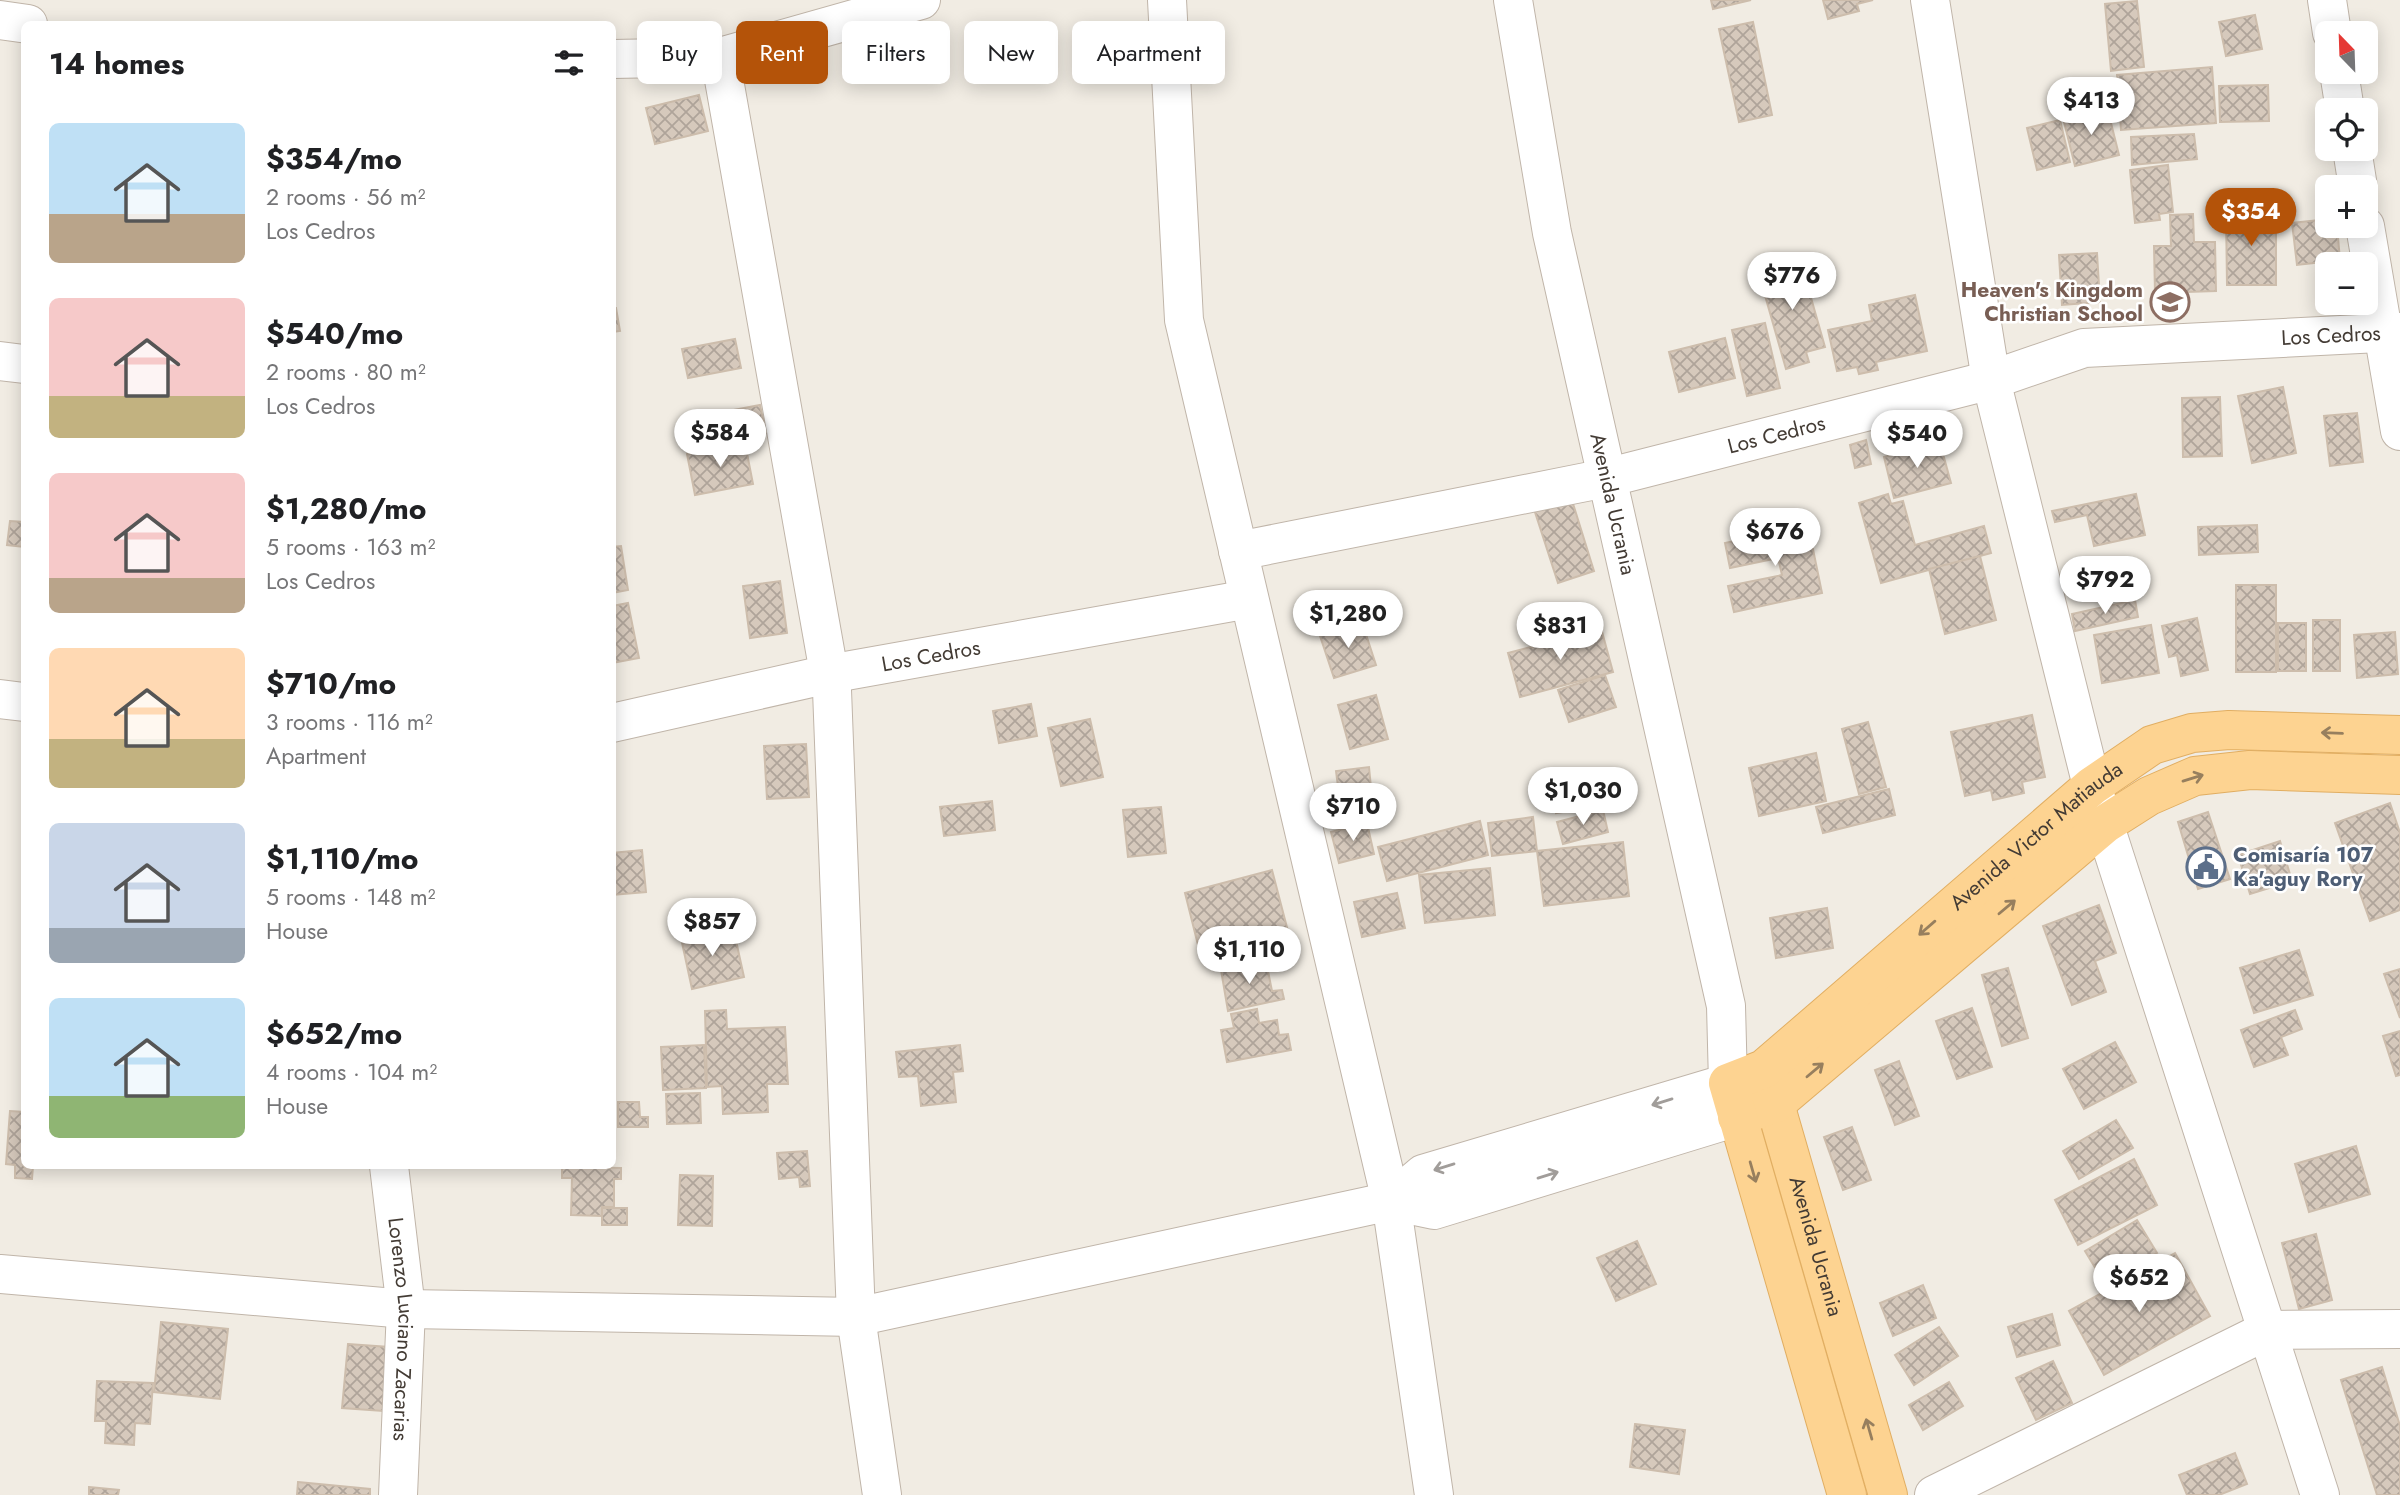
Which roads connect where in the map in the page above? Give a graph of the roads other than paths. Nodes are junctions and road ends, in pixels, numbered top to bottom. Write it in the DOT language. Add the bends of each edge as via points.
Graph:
graph roads {
  1 [pos="921,0"];
  2 [pos="1167,0"];
  3 [pos="1514,0"];
  4 [pos="1930,0"];
  5 [pos="2327,0"];
  6 [pos="0,20"];
  7 [pos="2330,21"];
  8 [pos="21,23"];
  9 [pos="722,56"];
  10 [pos="616,59"];
  11 [pos="637,59"];
  12 [pos="722,68"];
  13 [pos="2368,238"];
  14 [pos="2391,332"];
  15 [pos="0,361"];
  16 [pos="21,364"];
  17 [pos="1991,380"];
  18 [pos="2400,431"];
  19 [pos="1606,478"];
  20 [pos="1238,551"];
  21 [pos="1249,599"];
  22 [pos="829,674"];
  23 [pos="0,699"];
  24 [pos="21,702"];
  25 [pos="616,722"];
  26 [pos="2400,735"];
  27 [pos="2400,775"];
  28 [pos="2092,786"];
  29 [pos="2105,824"];
  30 [pos="1726,1006"];
  31 [pos="1770,1086"];
  32 [pos="1732,1100"];
  33 [pos="389,1169"];
  34 [pos="1391,1201"];
  35 [pos="0,1274"];
  36 [pos="406,1309"];
  37 [pos="856,1317"];
  38 [pos="2400,1329"];
  39 [pos="2268,1330"];
  40 [pos="398,1495"];
  41 [pos="883,1495"];
  42 [pos="1434,1495"];
  43 [pos="1847,1495"];
  44 [pos="1888,1495"];
  45 [pos="1934,1495"];
  46 [pos="2320,1495"];
  1 -- 9 [label="street"];
  2 -- 20 [label="street" via="1184,320"];
  3 -- 19 [label="street, Avenida Ucrania" via="1552,233"];
  4 -- 17 [label="street"];
  5 -- 7 [label="street"];
  6 -- 8 [label="street"];
  10 -- 11 [label="street"];
  12 -- 22 [label="street"];
  13 -- 14 [label="street"];
  14 -- 17 [label="street, Los Cedros" via="2084,348"];
  14 -- 18 [label="street"];
  15 -- 16 [label="street"];
  17 -- 19 [label="street, Los Cedros"];
  17 -- 28 [label="street"];
  19 -- 20 [label="street, Los Cedros"];
  19 -- 30 [label="street, Avenida Ucrania"];
  20 -- 21 [label="street"];
  21 -- 22 [label="street, Los Cedros"];
  21 -- 34 [label="street"];
  22 -- 25 [label="street, Los Cedros"];
  22 -- 37 [label="street"];
  23 -- 24 [label="street"];
  26 -- 28 [label="main road, Avenida Victor Matiauda, one-way" via="2192,733 2152,745"];
  29 -- 27 [label="main road, Avenida Victor Matiauda, one-way" via="2150,796 2195,776 2250,770"];
  28 -- 29 [label="street"];
  28 -- 31 [label="main road, Avenida Victor Matiauda, one-way"];
  31 -- 29 [label="main road, Avenida Victor Matiauda, one-way"];
  29 -- 39 [label="street"];
  30 -- 31 [label="street, Avenida Ucrania"];
  30 -- 32 [label="street, Avenida Ucrania"];
  31 -- 32 [label="main road, Avenida Victor Matiauda"];
  44 -- 31 [label="main road, Avenida Ucrania, one-way"];
  32 -- 34 [label="street" via="1434,1210"];
  32 -- 43 [label="main road, Avenida Ucrania, one-way"];
  33 -- 36 [label="street, Lorenzo Luciano Zacarias"];
  34 -- 37 [label="street"];
  34 -- 42 [label="street"];
  35 -- 36 [label="street"];
  36 -- 37 [label="street"];
  36 -- 40 [label="street, Lorenzo Luciano Zacarias"];
  37 -- 41 [label="street"];
  38 -- 39 [label="street"];
  39 -- 45 [label="street"];
  39 -- 46 [label="street"];
}
